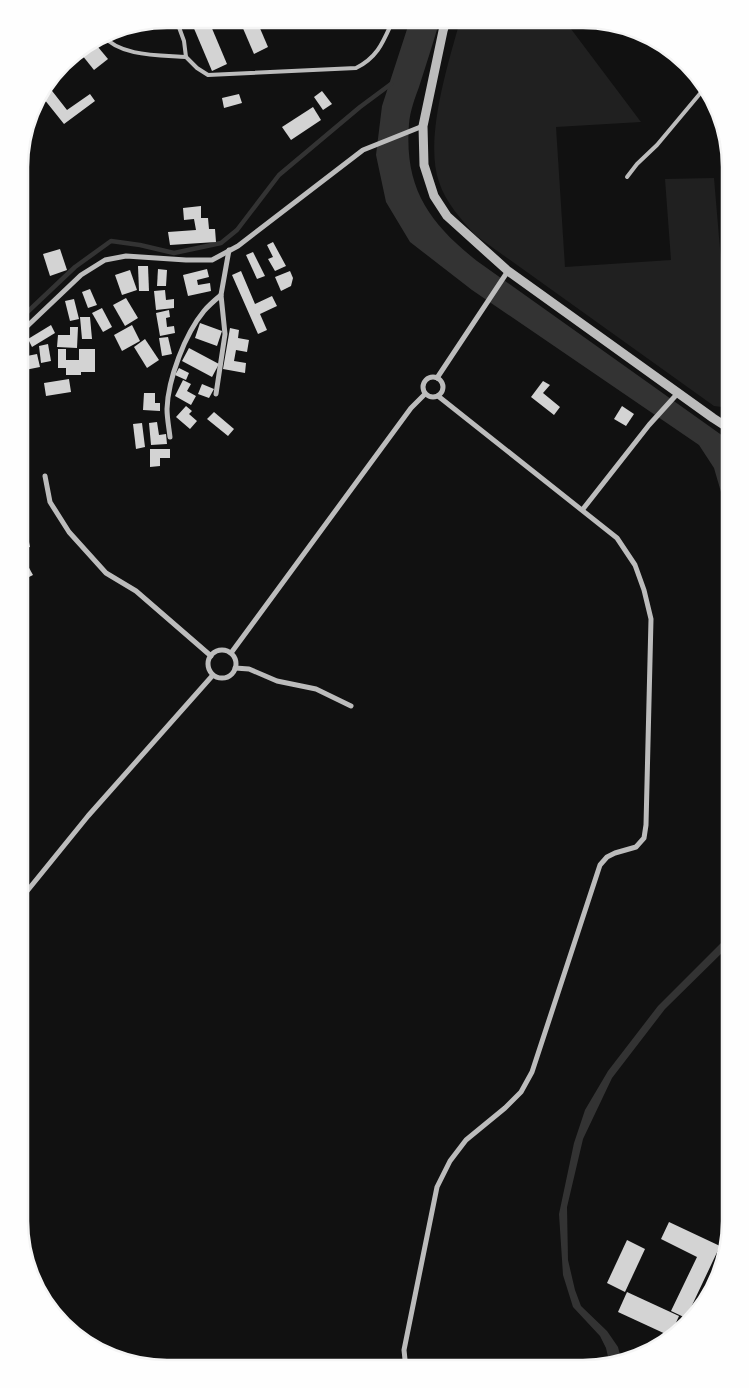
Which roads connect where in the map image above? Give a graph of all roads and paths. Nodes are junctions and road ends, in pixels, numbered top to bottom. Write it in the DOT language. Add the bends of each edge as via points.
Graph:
graph roads {
  1 [pos="179,28"];
  2 [pos="389,28"];
  3 [pos="444,28"];
  4 [pos="109,40"];
  5 [pos="186,57"];
  6 [pos="700,93"];
  7 [pos="423,126"];
  8 [pos="627,177"];
  9 [pos="229,250"];
  10 [pos="508,271"];
  11 [pos="221,295"];
  12 [pos="28,326"];
  13 [pos="437,378"];
  14 [pos="216,394"];
  15 [pos="425,394"];
  16 [pos="438,396"];
  17 [pos="675,396"];
  18 [pos="722,424"];
  19 [pos="170,437"];
  20 [pos="45,476"];
  21 [pos="583,509"];
  22 [pos="231,652"];
  23 [pos="211,656"];
  24 [pos="235,668"];
  25 [pos="213,675"];
  26 [pos="351,706"];
  27 [pos="28,890"];
  28 [pos="405,1360"];
  1 -- 5 [label="lane"];
  2 -- 5 [label="lane" via="376,54 356,68 208,75"];
  3 -- 7 [label="street"];
  4 -- 5 [label="lane" via="121,49"];
  6 -- 8 [label="lane"];
  7 -- 9 [label="street" via="373,145 340,166"];
  7 -- 10 [label="street" via="424,165 434,196 447,216"];
  9 -- 11 [label="street"];
  9 -- 12 [label="street" via="212,260 126,256 105,260 82,275"];
  10 -- 13 [label="street"];
  10 -- 17 [label="street"];
  11 -- 14 [label="street" via="225,334"];
  11 -- 19 [label="street" via="203,312 178,359 171,379"];
  13 -- 15 [label="street" via="425,381"];
  13 -- 16 [label="street" via="443,384"];
  15 -- 16 [label="street"];
  15 -- 22 [label="street" via="411,408"];
  16 -- 21 [label="street"];
  17 -- 18 [label="street"];
  17 -- 21 [label="street"];
  20 -- 23 [label="street" via="50,502 69,532 100,567 136,591"];
  21 -- 28 [label="street" via="617,538 635,565 651,619 644,838 636,847 615,853 600,865 532,1072 521,1092 466,1140 450,1161 437,1188 404,1350"];
  22 -- 23 [label="street" via="223,650"];
  22 -- 24 [label="street" via="236,660"];
  23 -- 25 [label="street" via="208,668"];
  24 -- 25 [label="street" via="222,678"];
  24 -- 26 [label="street" via="249,669 277,681 316,690"];
  25 -- 27 [label="street" via="88,816"];
}
